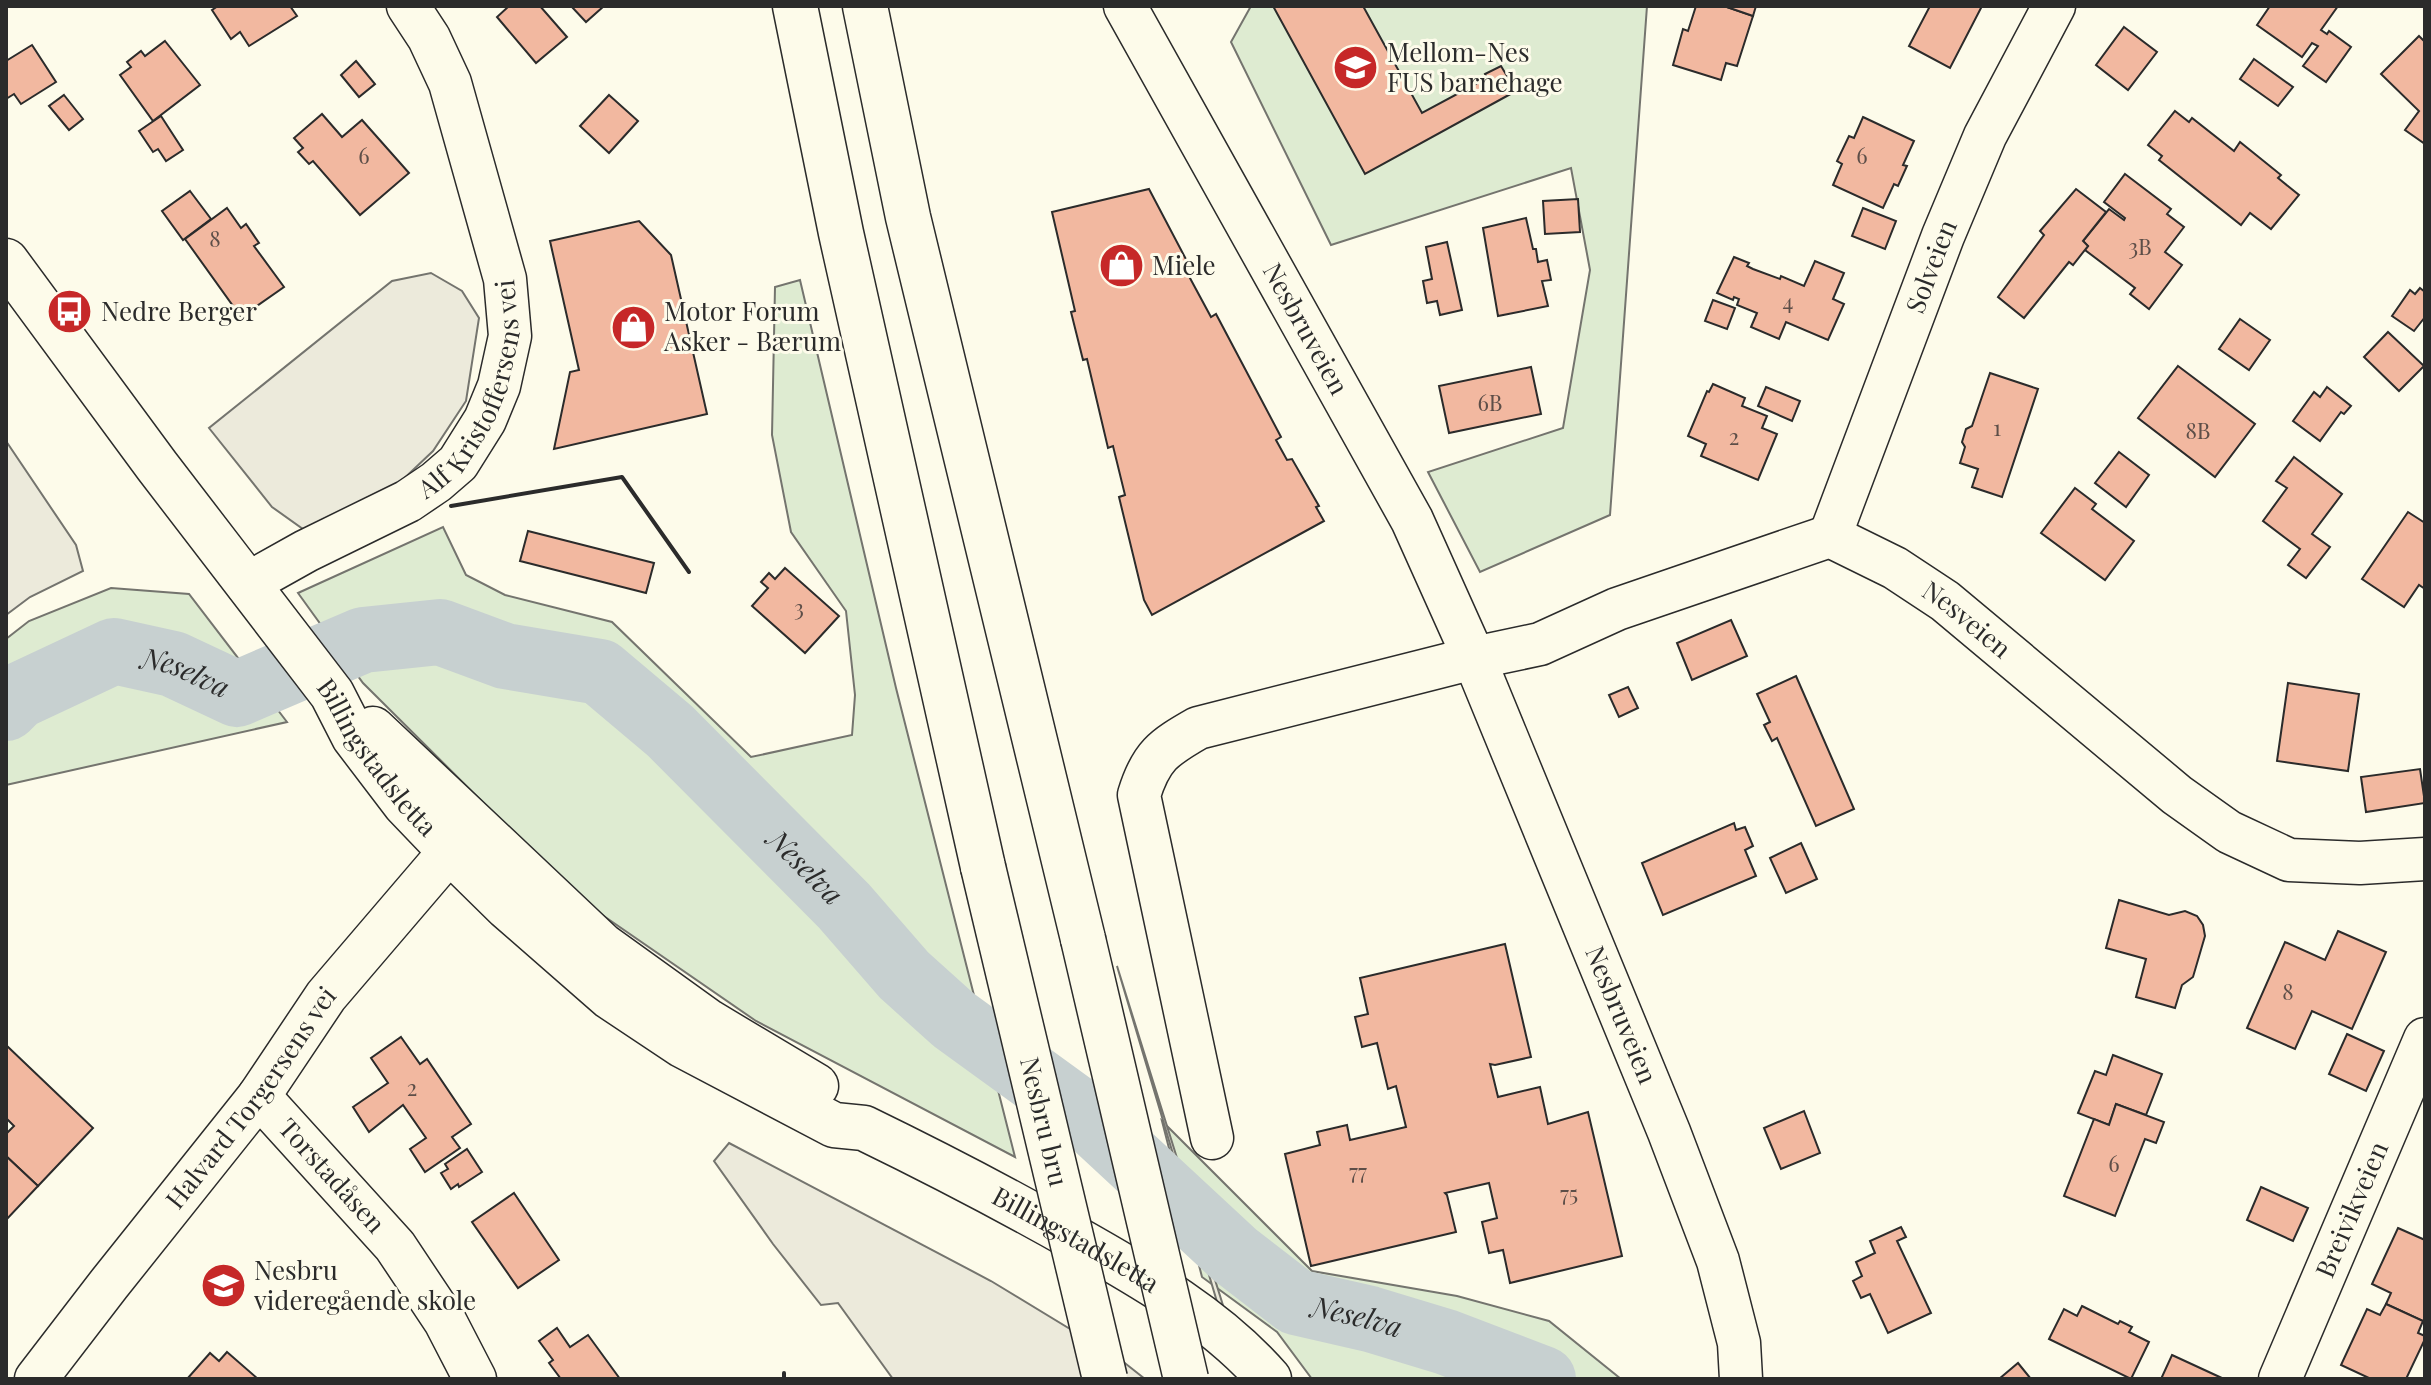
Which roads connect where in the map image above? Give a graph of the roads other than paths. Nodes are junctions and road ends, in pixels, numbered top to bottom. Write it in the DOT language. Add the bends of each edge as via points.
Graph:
graph roads {
  1 [pos="408,6"];
  2 [pos="795,6"];
  3 [pos="865,6"];
  4 [pos="1125,6"];
  5 [pos="2054,6"];
  6 [pos="6,261"];
  7 [pos="1830,536"];
  8 [pos="247,584"];
  9 [pos="1474,658"];
  10 [pos="463,838"];
  11 [pos="2425,859"];
  12 [pos="2425,1039"];
  13 [pos="259,1096"];
  14 [pos="1212,1138"];
  15 [pos="36,1379"];
  16 [pos="475,1379"];
  17 [pos="1105,1379"];
  18 [pos="1186,1379"];
  19 [pos="1269,1379"];
  20 [pos="1741,1379"];
  21 [pos="2280,1379"];
  1 -- 8 [label="street, Alf Kristoffersens vei" via="450,83 505,279 510,336 499,386 458,463 436,482"];
  2 -- 17 [label="main road, Nesbru bru, bridge" via="983,867"];
  3 -- 18 [label="main road, bridge" via="908,217"];
  4 -- 9 [label="street, Nesbruveien" via="1412,520"];
  5 -- 7 [label="street, Solveien" via="1985,136"];
  6 -- 8 [label="main road"];
  7 -- 9 [label="street" via="1617,609 1540,644"];
  7 -- 11 [label="street, Nesveien" via="1895,568 1945,601 2177,795 2229,832 2289,860"];
  8 -- 10 [label="main road, Billingstadsletta" via="332,694 395,748"];
  9 -- 14 [label="street" via="1198,728 1168,745 1147,769 1139,795"];
  9 -- 20 [label="street, Nesbruveien" via="1718,1261 1739,1343"];
  10 -- 13 [label="street, Halvard Torgersens vei" via="326,996"];
  10 -- 19 [label="main road, Billingstadsletta" via="709,1022 847,1105 864,1128 1136,1275 1222,1332"];
  12 -- 21 [label="street, Breivikveien"];
  13 -- 15 [label="street, Halvard Torgersens vei"];
  13 -- 16 [label="street, Torstadåsen" via="395,1246 445,1321"];
}
